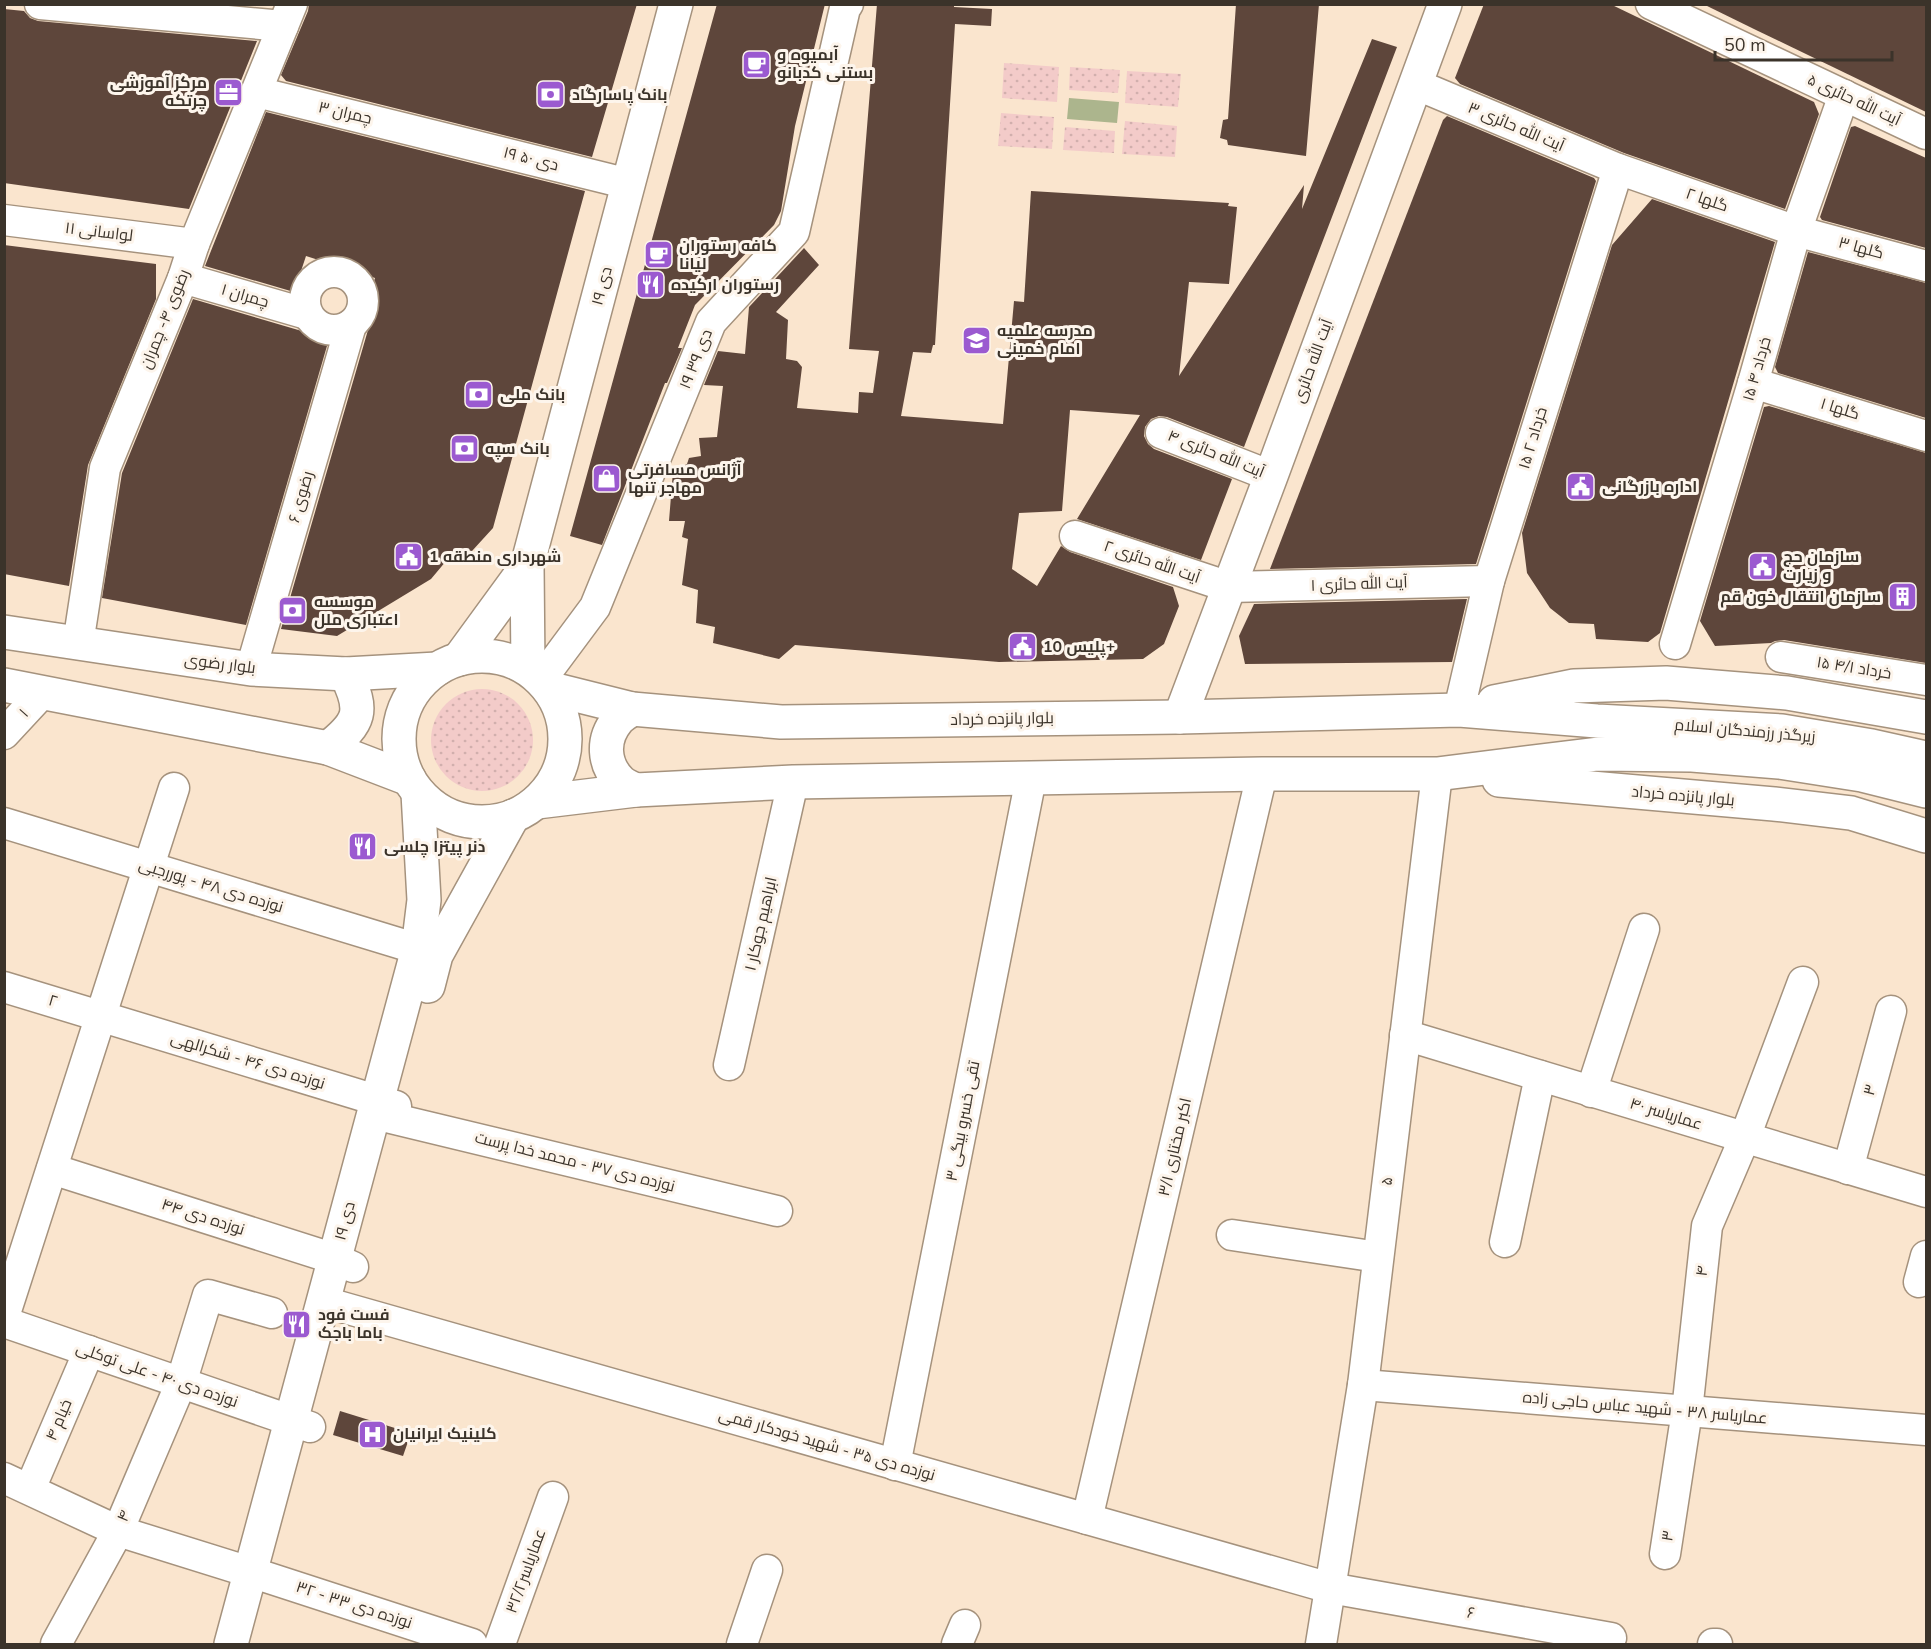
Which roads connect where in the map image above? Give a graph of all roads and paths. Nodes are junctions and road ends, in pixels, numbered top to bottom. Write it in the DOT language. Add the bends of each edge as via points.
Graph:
graph roads {
  1 [pos="40,4"];
  2 [pos="676,4"];
  3 [pos="848,4"];
  4 [pos="1445,4"];
  5 [pos="1651,4"];
  6 [pos="288,15"];
  7 [pos="1415,84"];
  8 [pos="257,93"];
  9 [pos="1844,95"];
  10 [pos="433,134"];
  11 [pos="1926,134"];
  12 [pos="1618,169"];
  13 [pos="629,184"];
  14 [pos="4,220"];
  15 [pos="1796,231"];
  16 [pos="194,244"];
  17 [pos="1926,266"];
  18 [pos="183,278"];
  19 [pos="307,314"];
  20 [pos="351,325"];
  21 [pos="1753,383"];
  22 [pos="1161,433"];
  23 [pos="1926,436"];
  24 [pos="1271,476"];
  25 [pos="1075,536"];
  26 [pos="527,566"];
  27 [pos="1489,580"];
  28 [pos="1229,587"];
  29 [pos="4,632"];
  30 [pos="78,644"];
  31 [pos="1675,644"];
  32 [pos="1781,657"];
  33 [pos="448,664"];
  34 [pos="250,669"];
  35 [pos="346,674"];
  36 [pos="539,679"];
  37 [pos="1926,680"];
  38 [pos="4,685"];
  39 [pos="43,692"];
  40 [pos="632,709"];
  41 [pos="1459,710"];
  42 [pos="1180,717"];
  43 [pos="1926,717"];
  44 [pos="1597,721"];
  45 [pos="4,734"];
  46 [pos="328,748"];
  47 [pos="1599,754"];
  48 [pos="1926,758"];
  49 [pos="1262,774"];
  50 [pos="1437,774"];
  51 [pos="1031,778"];
  52 [pos="793,782"];
  53 [pos="413,786"];
  54 [pos="174,788"];
  55 [pos="636,790"];
  56 [pos="1926,791"];
  57 [pos="525,809"];
  58 [pos="4,823"];
  59 [pos="1926,836"];
  60 [pos="149,867"];
  61 [pos="1644,929"];
  62 [pos="418,950"];
  63 [pos="1803,982"];
  64 [pos="4,987"];
  65 [pos="1891,1011"];
  66 [pos="101,1015"];
  67 [pos="1405,1035"];
  68 [pos="729,1065"];
  69 [pos="1540,1076"];
  70 [pos="1592,1092"];
  71 [pos="385,1110"];
  72 [pos="1744,1137"];
  73 [pos="52,1169"];
  74 [pos="1848,1169"];
  75 [pos="1926,1192"];
  76 [pos="777,1211"];
  77 [pos="1232,1235"];
  78 [pos="1504,1242"];
  79 [pos="1378,1257"];
  80 [pos="344,1263"];
  81 [pos="333,1305"];
  82 [pos="272,1313"];
  83 [pos="4,1317"];
  84 [pos="4,1322"];
  85 [pos="89,1351"];
  86 [pos="181,1383"];
  87 [pos="1363,1385"];
  88 [pos="1687,1411"];
  89 [pos="301,1424"];
  90 [pos="1926,1430"];
  91 [pos="895,1465"];
  92 [pos="17,1484"];
  93 [pos="553,1497"];
  94 [pos="1087,1519"];
  95 [pos="118,1531"];
  96 [pos="1665,1554"];
  97 [pos="767,1570"];
  98 [pos="260,1575"];
  99 [pos="1330,1588"];
  100 [pos="1611,1638"];
  101 [pos="56,1644"];
  102 [pos="231,1644"];
  103 [pos="251,1644"];
  104 [pos="472,1644"];
  105 [pos="500,1644"];
  106 [pos="742,1644"];
  107 [pos="1321,1644"];
  1 -- 6 [label="street"];
  2 -- 13 [label="main road, ۱۹ دی"];
  3 -- 36 [label="street, ۱۹ دی ۳۹" via="794,232 711,322 595,607"];
  4 -- 7 [label="main road, آیت الله حائری"];
  5 -- 9 [label="street, آیت الله حائری ۵"];
  6 -- 8 [label="street, رضوی ۴- چمران"];
  7 -- 12 [label="street, آیت الله حائری ۳"];
  7 -- 24 [label="main road, آیت الله حائری"];
  8 -- 10 [label="street, چمران ۳"];
  8 -- 16 [label="street, رضوی ۴- چمران"];
  9 -- 11 [label="street, آیت الله حائری ۵"];
  9 -- 15 [label="street, ۱۵ خرداد ۴"];
  10 -- 13 [label="street, ۱۹ دی ۵۰"];
  12 -- 15 [label="street, گلها ۲"];
  12 -- 27 [label="street, ۱۵ خرداد ۲"];
  13 -- 26 [label="main road, ۱۹ دی"];
  14 -- 16 [label="street, لواسانی ۱۱"];
  15 -- 17 [label="street, گلها ۳"];
  15 -- 21 [label="street, ۱۵ خرداد ۴"];
  16 -- 18 [label="street, رضوی ۴- چمران"];
  18 -- 19 [label="street, چمران ۱"];
  18 -- 30 [label="street, رضوی ۴- چمران" via="105,468"];
  19 -- 20 [label="street" via="318,327 335,331"];
  19 -- 20 [label="street" via="304,298 310,282 324,272 341,271 356,280 363,295 362,312"];
  20 -- 34 [label="street, رضوی ۶"];
  21 -- 23 [label="street, گلها ۱"];
  21 -- 31 [label="street, ۱۵ خرداد ۴"];
  22 -- 24 [label="street, آیت الله حائری ۴"];
  24 -- 28 [label="main road, آیت الله حائری"];
  25 -- 28 [label="street, آیت الله حائری ۲"];
  26 -- 33 [label="main road"];
  26 -- 36 [label="main road"];
  27 -- 28 [label="street, آیت الله حائری ۱"];
  27 -- 41 [label="street, ۱۵ خرداد ۲"];
  28 -- 42 [label="main road, آیت الله حائری"];
  29 -- 30 [label="main road, بلوار رضوی"];
  30 -- 34 [label="main road, بلوار رضوی"];
  32 -- 37 [label="street, ۱۵ خرداد ۴/۱"];
  33 -- 35 [label="main road, بلوار رضوی"];
  33 -- 36 [label="main road" via="483,656 506,659"];
  33 -- 53 [label="main road" via="414,690 401,718 399,750"];
  34 -- 35 [label="main road, بلوار رضوی"];
  35 -- 46 [label="main road" via="358,702 357,716 350,729"];
  36 -- 40 [label="main road, بلوار پانزده خرداد"];
  36 -- 57 [label="main road" via="560,710 565,735 563,760 553,783"];
  38 -- 39 [label="main road"];
  39 -- 45 [label="street, ۱"];
  39 -- 46 [label="main road"];
  40 -- 42 [label="main road, بلوار پانزده خرداد" via="781,722"];
  40 -- 55 [label="main road" via="618,719 608,734 606,752 610,768 621,782"];
  41 -- 42 [label="main road, بلوار پانزده خرداد"];
  41 -- 43 [label="main road, بلوار پانزده خرداد" via="1574,686 1666,683 1787,693"];
  41 -- 44 [label="main road, بلوار پانزده خرداد"];
  44 -- 48 [label="main road, زیرگذر رزمندگان اسلام" via="1782,731"];
  46 -- 53 [label="main road"];
  47 -- 50 [label="main road, بلوار پانزده خرداد"];
  47 -- 56 [label="main road, زیرگذر رزمندگان اسلام" via="1692,755 1779,762 1862,775"];
  49 -- 50 [label="main road, بلوار پانزده خرداد"];
  49 -- 51 [label="main road, بلوار پانزده خرداد"];
  49 -- 94 [label="street, ۳/۱ اکبر مختاری"];
  50 -- 59 [label="main road, بلوار پانزده خرداد" via="1851,813"];
  50 -- 67 [label="street, ۵"];
  51 -- 52 [label="main road, بلوار پانزده خرداد"];
  51 -- 91 [label="street, ۳ تقی خسرو بیگی"];
  52 -- 55 [label="main road, بلوار پانزده خرداد"];
  52 -- 68 [label="street, ۱ ابراهیم جوکار"];
  53 -- 57 [label="main road" via="445,814 479,823"];
  53 -- 62 [label="main road, ۱۹ دی" via="424,900"];
  54 -- 60 [label="street"];
  55 -- 57 [label="main road, بلوار پانزده خرداد"];
  57 -- 71 [label="main road, ۱۹ دی" via="460,909 436,955"];
  58 -- 60 [label="street, نوزده دی ۴۸ - پوررجبی"];
  60 -- 62 [label="street, نوزده دی ۴۸ - پوررجبی"];
  60 -- 66 [label="street"];
  61 -- 70 [label="street"];
  62 -- 71 [label="main road, ۱۹ دی"];
  63 -- 72 [label="street"];
  64 -- 66 [label="street, ۲"];
  65 -- 74 [label="street, ۳"];
  66 -- 71 [label="street, نوزده دی ۴۶ - شکرالهی"];
  66 -- 73 [label="street"];
  67 -- 69 [label="street, عماریاسر ۴۰"];
  67 -- 79 [label="street, ۵"];
  69 -- 70 [label="street, عماریاسر ۴۰"];
  69 -- 78 [label="street"];
  70 -- 72 [label="street, عماریاسر ۴۰"];
  71 -- 76 [label="street, نوزده دی ۳۷ - محمد خدا پرست"];
  71 -- 80 [label="main road, ۱۹ دی"];
  72 -- 74 [label="street, عماریاسر ۴۰"];
  72 -- 88 [label="street, ۴" via="1707,1226"];
  73 -- 80 [label="street, نوزده دی ۴۴"];
  73 -- 83 [label="street"];
  74 -- 75 [label="street, عماریاسر ۴۰"];
  77 -- 79 [label="street"];
  79 -- 87 [label="street, ۵"];
  80 -- 81 [label="main road, ۱۹ دی"];
  81 -- 89 [label="main road, ۱۹ دی"];
  81 -- 91 [label="street, نوزده دی ۳۵ - شهید خودکار قمی"];
  82 -- 86 [label="street, ۴" via="208,1295"];
  84 -- 85 [label="street, نوزده دی ۴۰ - علی توکلی"];
  85 -- 86 [label="street, نوزده دی ۴۰ - علی توکلی"];
  85 -- 92 [label="street, ۴ خیام"];
  86 -- 89 [label="street, نوزده دی ۴۰ - علی توکلی"];
  86 -- 95 [label="street, ۴"];
  87 -- 88 [label="street, عماریاسر ۳۸ - شهید عباس حاجی زاده"];
  87 -- 99 [label="street, ۵"];
  88 -- 90 [label="street, عماریاسر ۳۸ - شهید عباس حاجی زاده"];
  88 -- 96 [label="street, ۳"];
  89 -- 98 [label="main road, ۱۹ دی"];
  91 -- 94 [label="street, نوزده دی ۳۵ - شهید خودکار قمی"];
  92 -- 95 [label="street, ۳۲ - نوزده دی ۳۳"];
  93 -- 105 [label="street, عماریاسر۳۲/۲"];
  94 -- 99 [label="street, نوزده دی ۳۵ - شهید خودکار قمی"];
  95 -- 98 [label="street, ۳۲ - نوزده دی ۳۳"];
  95 -- 101 [label="street, ۴"];
  97 -- 106 [label="street"];
  98 -- 102 [label="main road, ۱۹ دی"];
  98 -- 103 [label="main road, ۱۹ دی"];
  98 -- 104 [label="street, ۳۲ - نوزده دی ۳۳"];
  99 -- 100 [label="street, ۶"];
  99 -- 107 [label="street, ۵"];
}
